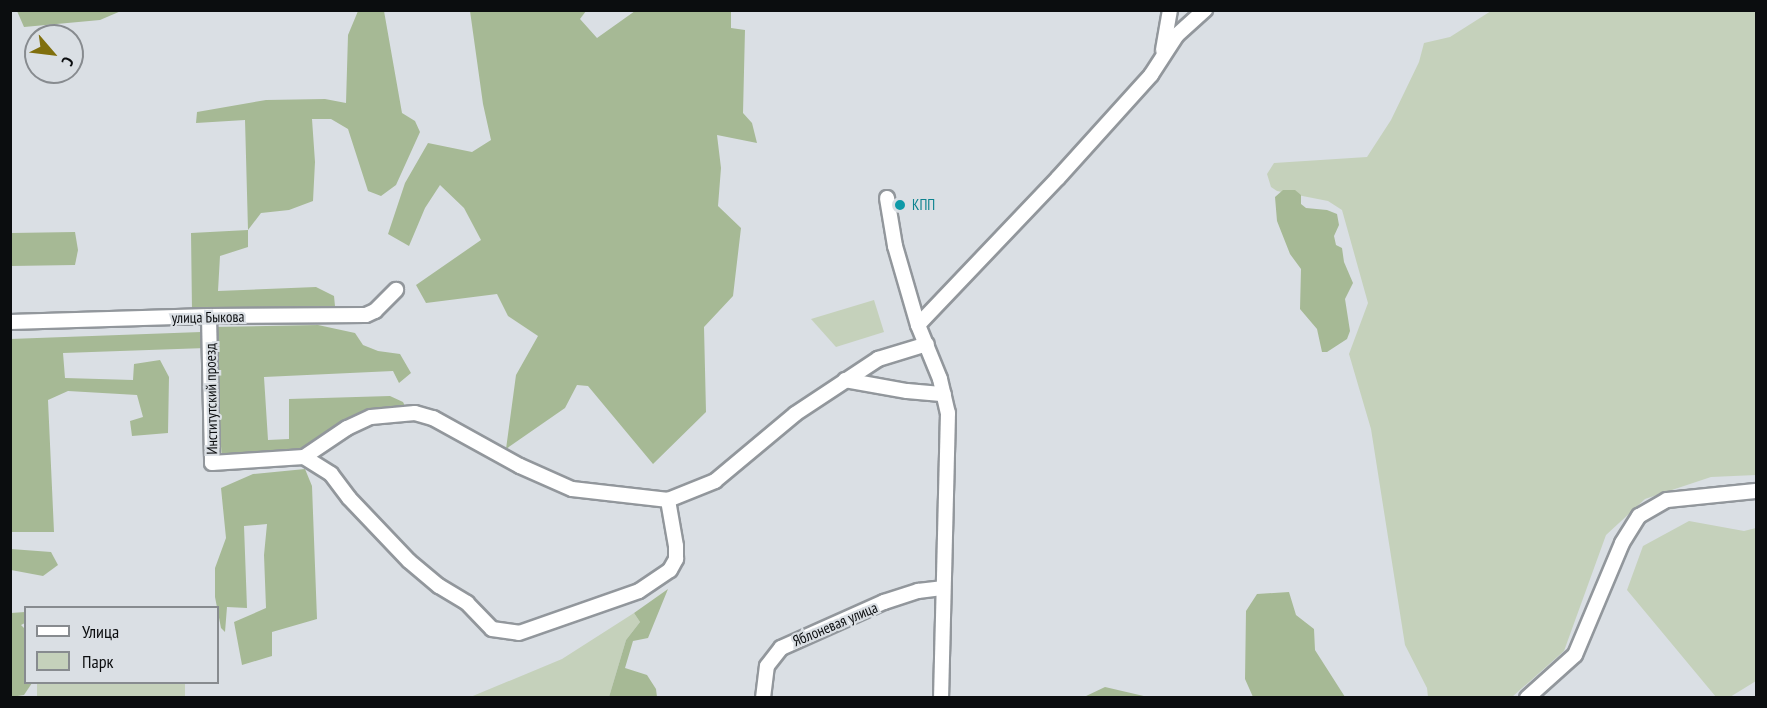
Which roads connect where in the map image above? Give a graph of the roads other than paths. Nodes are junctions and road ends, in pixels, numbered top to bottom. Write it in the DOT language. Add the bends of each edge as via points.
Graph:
graph roads {
  1 [pos="1170,10"];
  2 [pos="1204,10"];
  3 [pos="1159,60"];
  4 [pos="887,198"];
  5 [pos="396,290"];
  6 [pos="209,316"];
  7 [pos="10,322"];
  8 [pos="918,325"];
  9 [pos="927,344"];
  10 [pos="845,380"];
  11 [pos="944,394"];
  12 [pos="304,457"];
  13 [pos="1756,491"];
  14 [pos="668,500"];
  15 [pos="942,588"];
  16 [pos="763,698"];
  17 [pos="941,698"];
  18 [pos="1527,698"];
  1 -- 3 [label="street" via="1166,44"];
  2 -- 3 [label="street" via="1177,35"];
  3 -- 8 [label="street" via="1151,75 1058,178"];
  4 -- 8 [label="street" via="895,246"];
  5 -- 6 [label="street, улица Быкова" via="366,315"];
  6 -- 7 [label="street, улица Быкова"];
  6 -- 12 [label="street, Институтский проезд" via="212,463"];
  8 -- 9 [label="street"];
  9 -- 10 [label="street" via="878,358"];
  9 -- 11 [label="street"];
  10 -- 11 [label="street"];
  10 -- 14 [label="street" via="795,414 715,481"];
  11 -- 15 [label="street" via="948,413"];
  12 -- 14 [label="street" via="346,428 371,417 415,413 433,418 520,466 572,489"];
  12 -- 14 [label="street" via="332,474 349,498 439,586 467,603 492,629 519,633 639,591 670,570 676,559 676,546"];
  13 -- 18 [label="street" via="1667,500 1639,516 1622,543 1575,655"];
  15 -- 16 [label="street, Яблоневая улица" via="884,602 781,648 766,666"];
  15 -- 17 [label="street"];
}
